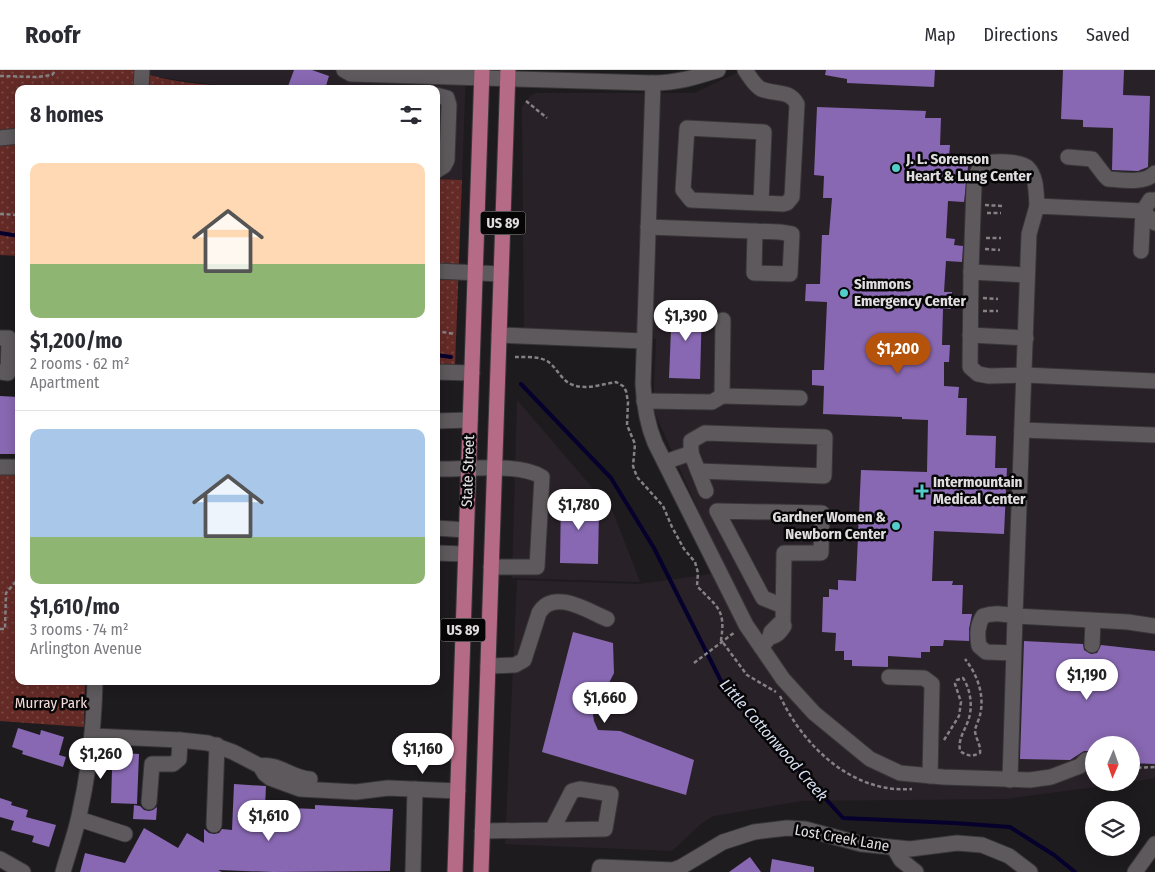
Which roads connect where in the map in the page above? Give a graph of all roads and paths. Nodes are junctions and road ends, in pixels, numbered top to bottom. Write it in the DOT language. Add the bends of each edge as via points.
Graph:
graph roads {
  1 [pos="56,70"];
  2 [pos="142,70"];
  3 [pos="344,70"];
  4 [pos="718,70"];
  5 [pos="745,70"];
  6 [pos="482,74"];
  7 [pos="508,75"];
  8 [pos="0,76"];
  9 [pos="653,83"];
  10 [pos="141,85"];
  11 [pos="440,96"];
  12 [pos="526,101"];
  13 [pos="547,118"];
  14 [pos="15,136"];
  15 [pos="0,138"];
  16 [pos="1068,157"];
  17 [pos="440,168"];
  18 [pos="1155,173"];
  19 [pos="1155,200"];
  20 [pos="761,203"];
  21 [pos="983,205"];
  22 [pos="1002,206"];
  23 [pos="1037,206"];
  24 [pos="1143,211"];
  25 [pos="983,213"];
  26 [pos="1001,213"];
  27 [pos="0,214"];
  28 [pos="15,215"];
  29 [pos="1155,223"];
  30 [pos="648,227"];
  31 [pos="755,231"];
  32 [pos="982,238"];
  33 [pos="1000,238"];
  34 [pos="981,249"];
  35 [pos="1000,250"];
  36 [pos="1141,251"];
  37 [pos="440,271"];
  38 [pos="971,272"];
  39 [pos="475,273"];
  40 [pos="501,274"];
  41 [pos="1027,275"];
  42 [pos="979,298"];
  43 [pos="998,299"];
  44 [pos="979,310"];
  45 [pos="998,311"];
  46 [pos="723,320"];
  47 [pos="440,332"];
  48 [pos="455,334"];
  49 [pos="970,335"];
  50 [pos="499,336"];
  51 [pos="0,338"];
  52 [pos="1026,338"];
  53 [pos="644,341"];
  54 [pos="0,372"];
  55 [pos="440,372"];
  56 [pos="472,373"];
  57 [pos="1025,375"];
  58 [pos="1155,381"];
  59 [pos="722,396"];
  60 [pos="800,398"];
  61 [pos="644,401"];
  62 [pos="470,420"];
  63 [pos="440,421"];
  64 [pos="1022,430"];
  65 [pos="1155,435"];
  66 [pos="691,453"];
  67 [pos="665,462"];
  68 [pos="0,467"];
  69 [pos="15,467"];
  70 [pos="440,469"];
  71 [pos="468,469"];
  72 [pos="494,469"];
  73 [pos="698,472"];
  74 [pos="706,491"];
  75 [pos="440,528"];
  76 [pos="466,530"];
  77 [pos="440,553"];
  78 [pos="465,554"];
  79 [pos="491,567"];
  80 [pos="15,583"];
  81 [pos="783,606"];
  82 [pos="1015,616"];
  83 [pos="607,619"];
  84 [pos="1093,621"];
  85 [pos="1155,626"];
  86 [pos="740,628"];
  87 [pos="0,629"];
  88 [pos="766,642"];
  89 [pos="1092,645"];
  90 [pos="1014,653"];
  91 [pos="966,659"];
  92 [pos="694,663"];
  93 [pos="488,666"];
  94 [pos="889,676"];
  95 [pos="95,685"];
  96 [pos="92,736"];
  97 [pos="180,740"];
  98 [pos="944,740"];
  99 [pos="217,745"];
  100 [pos="1085,761"];
  101 [pos="1155,767"];
  102 [pos="1140,768"];
  103 [pos="930,776"];
  104 [pos="1010,780"];
  105 [pos="415,790"];
  106 [pos="458,791"];
  107 [pos="149,802"];
  108 [pos="79,819"];
  109 [pos="214,825"];
  110 [pos="552,830"];
  111 [pos="482,831"];
  112 [pos="125,834"];
  113 [pos="1155,844"];
  114 [pos="894,848"];
  115 [pos="0,859"];
  116 [pos="23,872"];
  117 [pos="62,872"];
  118 [pos="413,872"];
  119 [pos="454,872"];
  120 [pos="481,872"];
  121 [pos="599,872"];
  122 [pos="916,872"];
  123 [pos="1030,872"];
  124 [pos="1136,872"];
  1 -- 8 [label="path" via="52,75 37,77"];
  2 -- 10 [label="street"];
  3 -- 6 [label="street" via="351,74"];
  4 -- 9 [label="street" via="688,80"];
  5 -- 20 [label="street" via="761,89 782,92 797,104 792,197 787,203"];
  6 -- 7 [label="street"];
  6 -- 39 [label="main road, State Street / US 89"];
  7 -- 9 [label="street"];
  7 -- 40 [label="main road, State Street / US 89"];
  9 -- 30 [label="street"];
  11 -- 17 [label="street" via="447,98 449,105 447,160"];
  12 -- 13 [label="path"];
  14 -- 15 [label="street"];
  16 -- 18 [label="street" via="1092,159 1108,179 1143,180"];
  19 -- 24 [label="street" via="1150,200"];
  20 -- 20 [label="street" via="691,200 684,190 687,128 764,132"];
  21 -- 22 [label="path"];
  23 -- 24 [label="street"];
  23 -- 38 [label="street" via="1033,174 1025,165 1005,162 982,166 974,186"];
  23 -- 41 [label="street" via="1029,234"];
  24 -- 29 [label="street"];
  24 -- 36 [label="street"];
  25 -- 26 [label="path"];
  27 -- 28 [label="path"];
  30 -- 31 [label="street"];
  30 -- 53 [label="street"];
  32 -- 33 [label="path"];
  34 -- 35 [label="path"];
  37 -- 39 [label="street"];
  38 -- 41 [label="street"];
  38 -- 49 [label="street"];
  39 -- 40 [label="street"];
  39 -- 56 [label="main road, State Street / US 89"];
  40 -- 50 [label="main road, State Street / US 89"];
  41 -- 52 [label="street"];
  42 -- 43 [label="path"];
  44 -- 45 [label="path"];
  46 -- 59 [label="street"];
  47 -- 48 [label="path"];
  49 -- 52 [label="street"];
  49 -- 57 [label="street" via="970,367 978,374"];
  50 -- 53 [label="street"];
  50 -- 72 [label="main road, State Street / US 89"];
  51 -- 54 [label="street" via="10,338 8,372"];
  52 -- 57 [label="street"];
  53 -- 61 [label="street"];
  55 -- 56 [label="street"];
  56 -- 62 [label="main road, State Street / US 89"];
  57 -- 58 [label="street"];
  57 -- 64 [label="street"];
  59 -- 60 [label="street"];
  59 -- 61 [label="street" via="712,402"];
  61 -- 67 [label="street" via="652,437"];
  62 -- 63 [label="street"];
  62 -- 71 [label="main road, State Street / US 89"];
  64 -- 65 [label="street"];
  64 -- 82 [label="street"];
  66 -- 67 [label="street"];
  66 -- 73 [label="street"];
  66 -- 73 [label="street" via="691,441 705,433 825,436 824,476"];
  67 -- 88 [label="street" via="746,624"];
  68 -- 69 [label="street"];
  70 -- 71 [label="street"];
  71 -- 72 [label="street"];
  71 -- 76 [label="main road, State Street / US 89"];
  72 -- 79 [label="main road, State Street / US 89"];
  72 -- 79 [label="street" via="516,469 542,477 537,568"];
  73 -- 74 [label="street"];
  75 -- 76 [label="street"];
  76 -- 78 [label="main road, State Street / US 89"];
  77 -- 78 [label="street"];
  78 -- 106 [label="main road, State Street / US 89"];
  79 -- 93 [label="main road, State Street / US 89"];
  80 -- 87 [label="path" via="6,593 4,629"];
  81 -- 81 [label="street" via="784,553 822,553 822,513 717,511 763,598"];
  81 -- 88 [label="street" via="784,626"];
  82 -- 84 [label="street"];
  82 -- 90 [label="street"];
  82 -- 90 [label="street" via="1001,613 983,616 977,635 979,646 986,652"];
  83 -- 93 [label="street" via="567,603 548,604 539,613 524,660 515,665"];
  84 -- 85 [label="street"];
  84 -- 89 [label="street"];
  86 -- 92 [label="path"];
  88 -- 103 [label="street" via="783,679 814,713 870,759 900,772"];
  90 -- 104 [label="street"];
  91 -- 98 [label="path" via="976,676 981,695 982,706 975,730 980,753 974,756 960,751 958,742 971,706 963,678 955,684 961,702 959,716"];
  93 -- 111 [label="main road, State Street / US 89"];
  94 -- 103 [label="street" via="924,678 932,684"];
  95 -- 96 [label="street"];
  96 -- 97 [label="street"];
  96 -- 108 [label="street"];
  97 -- 99 [label="street"];
  97 -- 107 [label="street" via="179,758 173,764 152,764"];
  99 -- 105 [label="street" via="260,766 267,764 303,779 369,782 388,788"];
  99 -- 109 [label="street"];
  100 -- 104 [label="street" via="1051,777"];
  101 -- 102 [label="path"];
  103 -- 104 [label="street"];
  105 -- 106 [label="street"];
  105 -- 118 [label="street"];
  106 -- 119 [label="main road, State Street / US 89"];
  108 -- 112 [label="street"];
  108 -- 117 [label="street"];
  110 -- 111 [label="street"];
  111 -- 120 [label="main road, State Street / US 89"];
  113 -- 124 [label="street"];
  114 -- 121 [label="street, Lost Creek Lane" via="861,844 805,829 771,829 723,842 673,870 600,867"];
  114 -- 122 [label="street" via="901,860"];
  114 -- 123 [label="street, Lost Creek Lane" via="918,849 957,843 982,845 1009,856"];
  115 -- 116 [label="street"];
}
